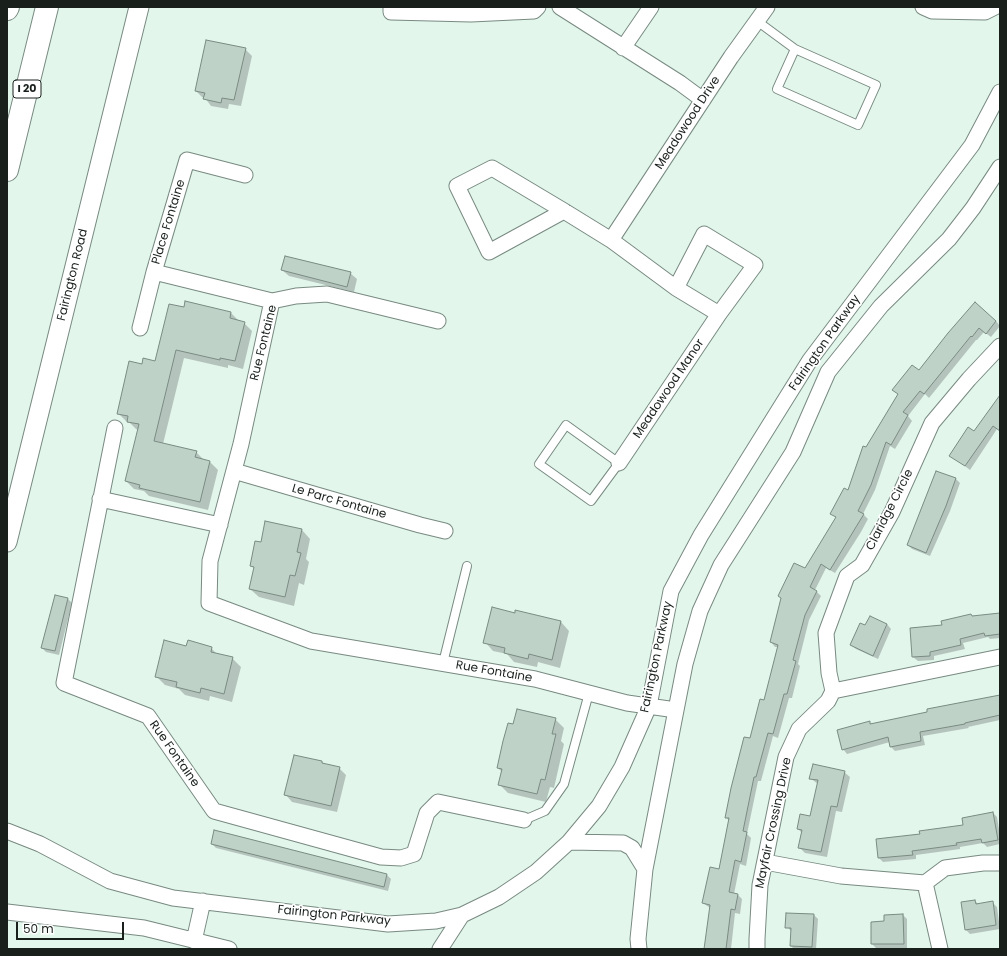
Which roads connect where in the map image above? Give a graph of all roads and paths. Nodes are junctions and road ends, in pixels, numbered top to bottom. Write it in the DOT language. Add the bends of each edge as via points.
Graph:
graph roads {
  1 [pos="47,7"];
  2 [pos="139,7"];
  3 [pos="391,7"];
  4 [pos="538,7"];
  5 [pos="560,7"];
  6 [pos="651,7"];
  7 [pos="767,7"];
  8 [pos="923,7"];
  9 [pos="996,9"];
  10 [pos="471,11"];
  11 [pos="757,21"];
  12 [pos="624,48"];
  13 [pos="795,49"];
  14 [pos="1000,92"];
  15 [pos="703,100"];
  16 [pos="1000,167"];
  17 [pos="7,170"];
  18 [pos="245,175"];
  19 [pos="564,211"];
  20 [pos="611,240"];
  21 [pos="154,272"];
  22 [pos="676,288"];
  23 [pos="272,301"];
  24 [pos="719,314"];
  25 [pos="438,321"];
  26 [pos="140,328"];
  27 [pos="1000,346"];
  28 [pos="115,428"];
  29 [pos="619,463"];
  30 [pos="234,471"];
  31 [pos="100,499"];
  32 [pos="220,525"];
  33 [pos="444,531"];
  34 [pos="7,542"];
  35 [pos="467,566"];
  36 [pos="1000,657"];
  37 [pos="443,663"];
  38 [pos="833,691"];
  39 [pos="589,693"];
  40 [pos="649,706"];
  41 [pos="676,710"];
  42 [pos="524,820"];
  43 [pos="7,831"];
  44 [pos="569,842"];
  45 [pos="765,862"];
  46 [pos="1000,863"];
  47 [pos="645,869"];
  48 [pos="924,883"];
  49 [pos="203,901"];
  50 [pos="7,912"];
  51 [pos="462,915"];
  52 [pos="193,945"];
  53 [pos="229,949"];
  54 [pos="440,949"];
  55 [pos="639,949"];
  56 [pos="757,949"];
  57 [pos="940,949"];
  1 -- 17 [label="highway, I 20"];
  2 -- 34 [label="street, Fairington Road"];
  3 -- 10 [label="street" via="391,12"];
  4 -- 10 [label="street" via="534,11"];
  5 -- 12 [label="street"];
  6 -- 12 [label="street"];
  7 -- 11 [label="street, Meadowood Drive"];
  8 -- 9 [label="street" via="932,11 985,12"];
  11 -- 13 [label="lane"];
  11 -- 15 [label="street, Meadowood Drive"];
  12 -- 15 [label="street"];
  13 -- 13 [label="lane" via="876,85 858,125 777,90"];
  14 -- 40 [label="street, Fairington Parkway" via="972,145 810,360 701,535 671,590"];
  15 -- 20 [label="street, Meadowood Drive"];
  16 -- 41 [label="street, Fairington Parkway" via="949,239 881,306 828,372 793,452 721,565 700,610"];
  18 -- 21 [label="street, Place Fontaine" via="187,160"];
  19 -- 19 [label="street" via="492,168 457,186 489,252"];
  19 -- 20 [label="street"];
  20 -- 22 [label="street"];
  21 -- 23 [label="street, Place Fontaine"];
  21 -- 26 [label="street"];
  22 -- 24 [label="street"];
  22 -- 24 [label="street, Meadowood Manor" via="704,234 755,265"];
  23 -- 25 [label="street, Rue Fontaine" via="327,294"];
  23 -- 30 [label="street, Rue Fontaine"];
  24 -- 29 [label="street, Meadowood Manor"];
  27 -- 38 [label="street, Claridge Circle" via="968,379 932,423 892,512 862,565 847,576 826,633"];
  28 -- 31 [label="street"];
  29 -- 29 [label="lane" via="591,501 539,464 566,426"];
  30 -- 32 [label="street, Rue Fontaine"];
  30 -- 33 [label="street, Le Parc Fontaine"];
  31 -- 32 [label="street"];
  31 -- 42 [label="street, Rue Fontaine" via="64,683 148,716 214,811 381,857 401,858 414,854 427,813 438,802"];
  32 -- 37 [label="street, Rue Fontaine" via="210,561 209,603 311,641"];
  35 -- 37 [label="lane"];
  36 -- 38 [label="street"];
  37 -- 39 [label="street, Rue Fontaine" via="535,679"];
  38 -- 45 [label="street, Mayfair Crossing Drive" via="828,701 799,729 786,757"];
  39 -- 40 [label="street, Rue Fontaine"];
  39 -- 42 [label="lane" via="564,784 545,811"];
  40 -- 41 [label="street, Rue Fontaine"];
  40 -- 44 [label="street, Fairington Parkway" via="622,767 599,806"];
  41 -- 47 [label="street, Fairington Parkway"];
  43 -- 49 [label="street, Fairington Parkway" via="40,844 110,881 173,898"];
  44 -- 47 [label="street" via="623,842 632,848"];
  44 -- 51 [label="street, Fairington Parkway" via="536,872 499,897"];
  45 -- 48 [label="street" via="841,876"];
  45 -- 56 [label="street, Mayfair Crossing Drive" via="760,885"];
  46 -- 48 [label="street" via="945,868"];
  47 -- 55 [label="street, Fairington Parkway"];
  48 -- 57 [label="street"];
  49 -- 51 [label="street, Fairington Parkway" via="388,924 436,921"];
  49 -- 52 [label="street"];
  50 -- 52 [label="street" via="144,928"];
  51 -- 54 [label="street"];
  52 -- 53 [label="street"];
}
